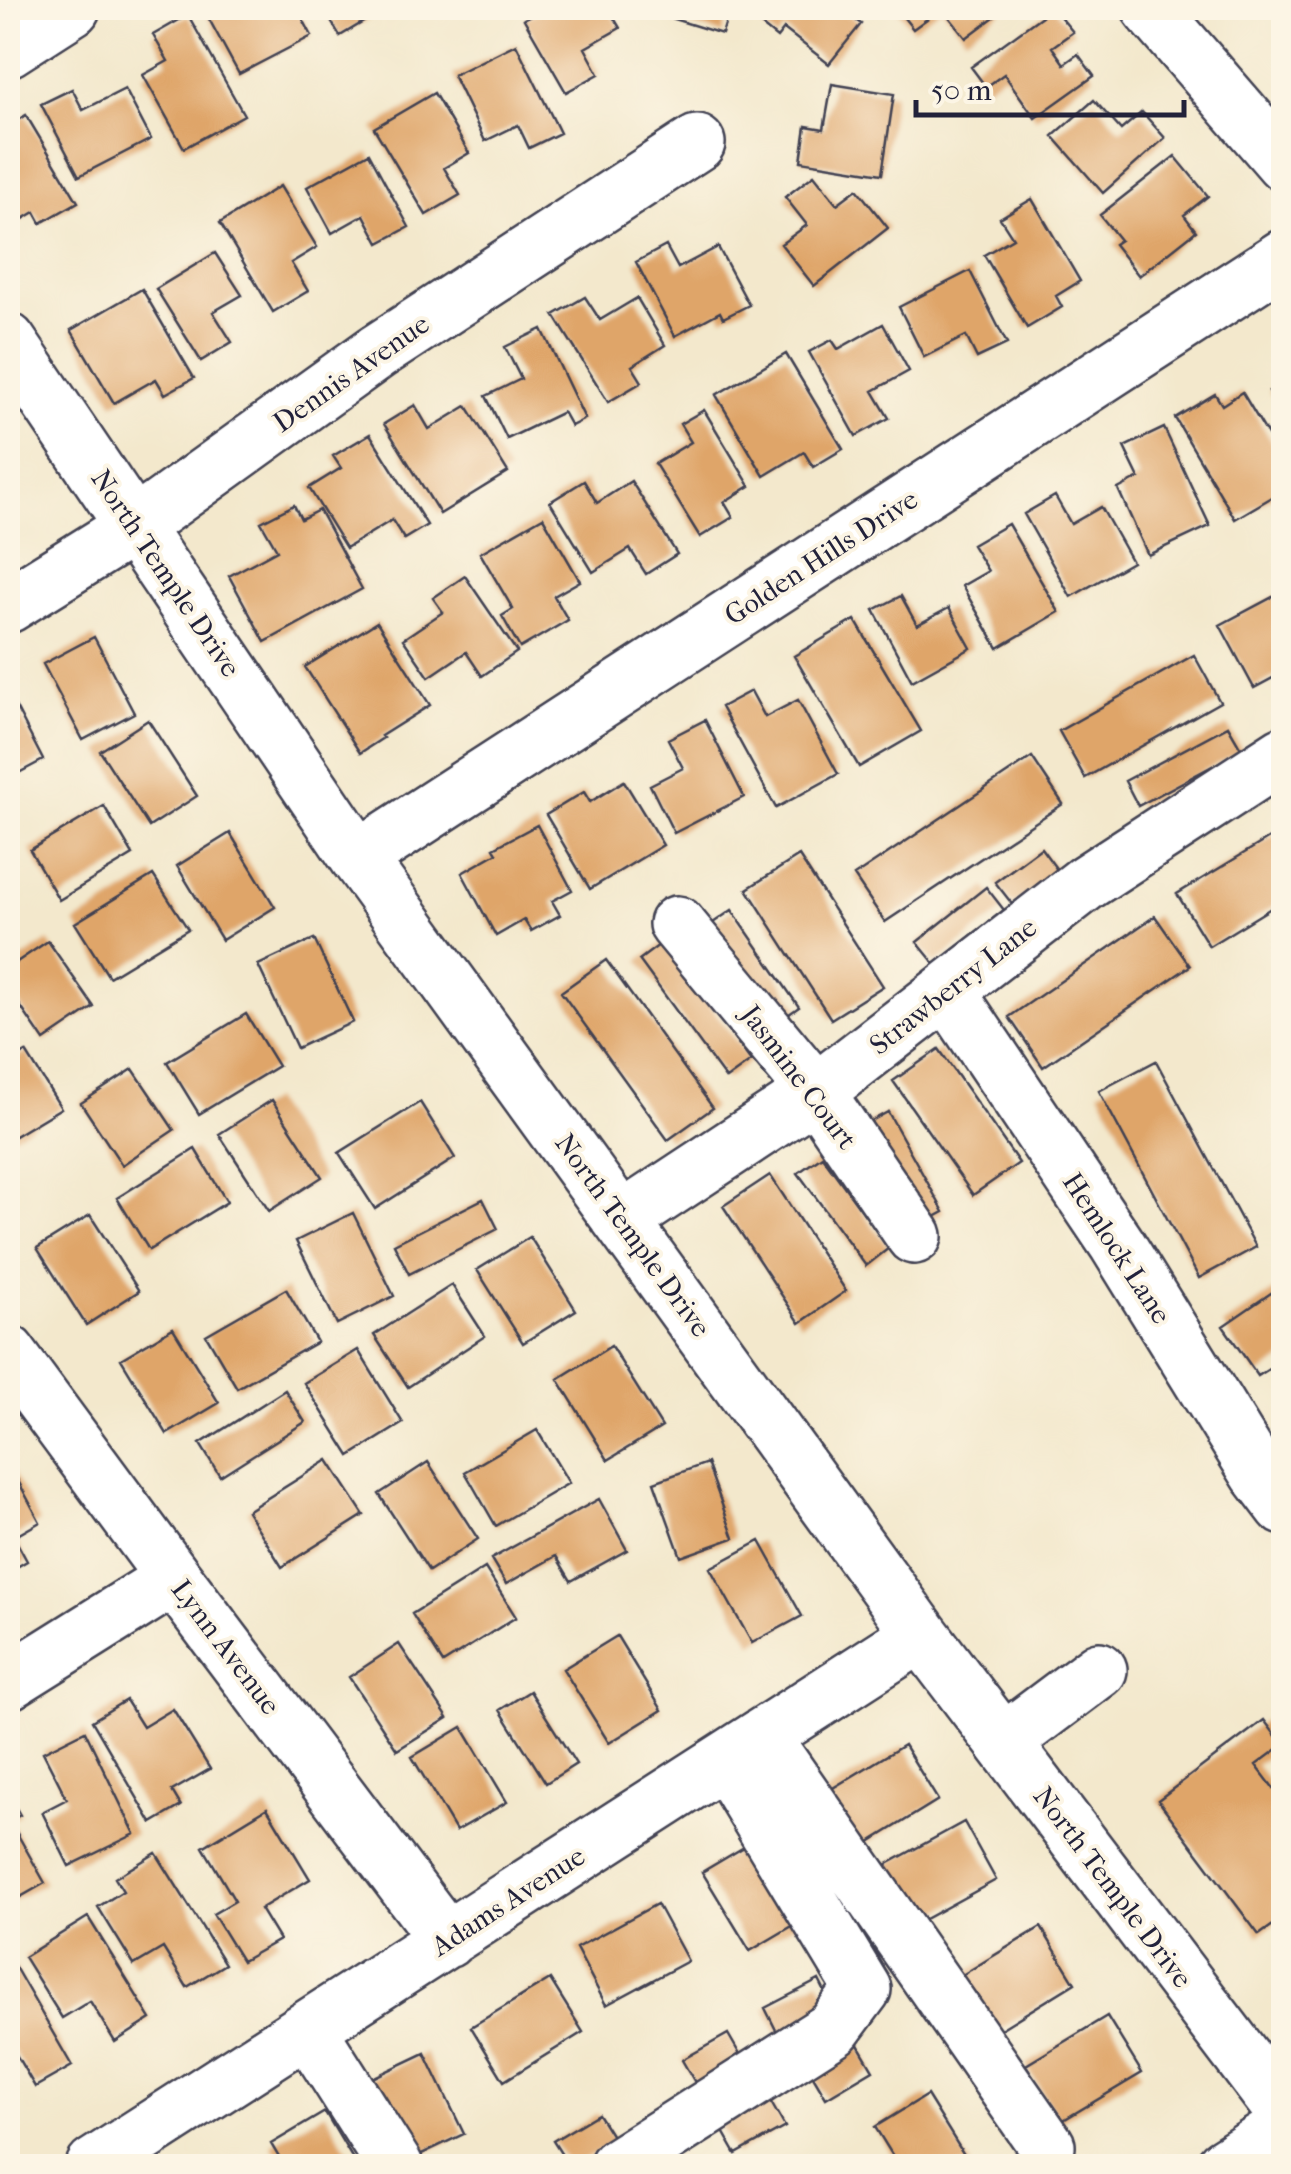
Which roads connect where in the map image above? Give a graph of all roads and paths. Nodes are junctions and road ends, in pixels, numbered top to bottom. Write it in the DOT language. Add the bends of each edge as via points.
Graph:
graph roads {
  1 [pos="72,8"];
  2 [pos="1150,8"];
  3 [pos="8,49"];
  4 [pos="697,144"];
  5 [pos="1284,163"];
  6 [pos="1284,257"];
  7 [pos="8,340"];
  8 [pos="135,526"];
  9 [pos="8,605"];
  10 [pos="1284,754"];
  11 [pos="358,858"];
  12 [pos="677,924"];
  13 [pos="948,991"];
  14 [pos="816,1092"];
  15 [pos="622,1220"];
  16 [pos="914,1236"];
  17 [pos="8,1353"];
  18 [pos="1275,1479"];
  19 [pos="174,1578"];
  20 [pos="921,1634"];
  21 [pos="1099,1670"];
  22 [pos="8,1682"];
  23 [pos="1003,1742"];
  24 [pos="744,1749"];
  25 [pos="447,1940"];
  26 [pos="308,2029"];
  27 [pos="1284,2112"];
  28 [pos="1284,2128"];
  29 [pos="1047,2146"];
  30 [pos="94,2166"];
  31 [pos="395,2166"];
  32 [pos="618,2166"];
  33 [pos="1224,2166"];
  1 -- 3 [label="street"];
  2 -- 5 [label="street"];
  4 -- 8 [label="street, Dennis Avenue" via="377,352"];
  6 -- 11 [label="street, Golden Hills Drive"];
  7 -- 8 [label="street, North Temple Drive"];
  8 -- 9 [label="street, Dennis Avenue"];
  8 -- 11 [label="street, North Temple Drive"];
  10 -- 13 [label="street, Strawberry Lane" via="1088,882"];
  11 -- 15 [label="street, North Temple Drive"];
  12 -- 14 [label="street, Jasmine Court"];
  13 -- 14 [label="street, Strawberry Lane"];
  13 -- 18 [label="street, Hemlock Lane"];
  14 -- 15 [label="street, Strawberry Lane"];
  14 -- 16 [label="street, Jasmine Court"];
  15 -- 20 [label="street, North Temple Drive"];
  17 -- 19 [label="street, Lynn Avenue"];
  19 -- 22 [label="street"];
  19 -- 25 [label="street, Lynn Avenue"];
  20 -- 23 [label="street, North Temple Drive"];
  20 -- 24 [label="street, Adams Avenue"];
  21 -- 23 [label="street"];
  23 -- 27 [label="street, North Temple Drive"];
  24 -- 25 [label="street, Adams Avenue"];
  24 -- 29 [label="street"];
  24 -- 32 [label="street" via="863,1989 834,2028"];
  25 -- 26 [label="street, Adams Avenue"];
  26 -- 30 [label="street, Adams Avenue"];
  26 -- 31 [label="street"];
  28 -- 33 [label="street"];
}
